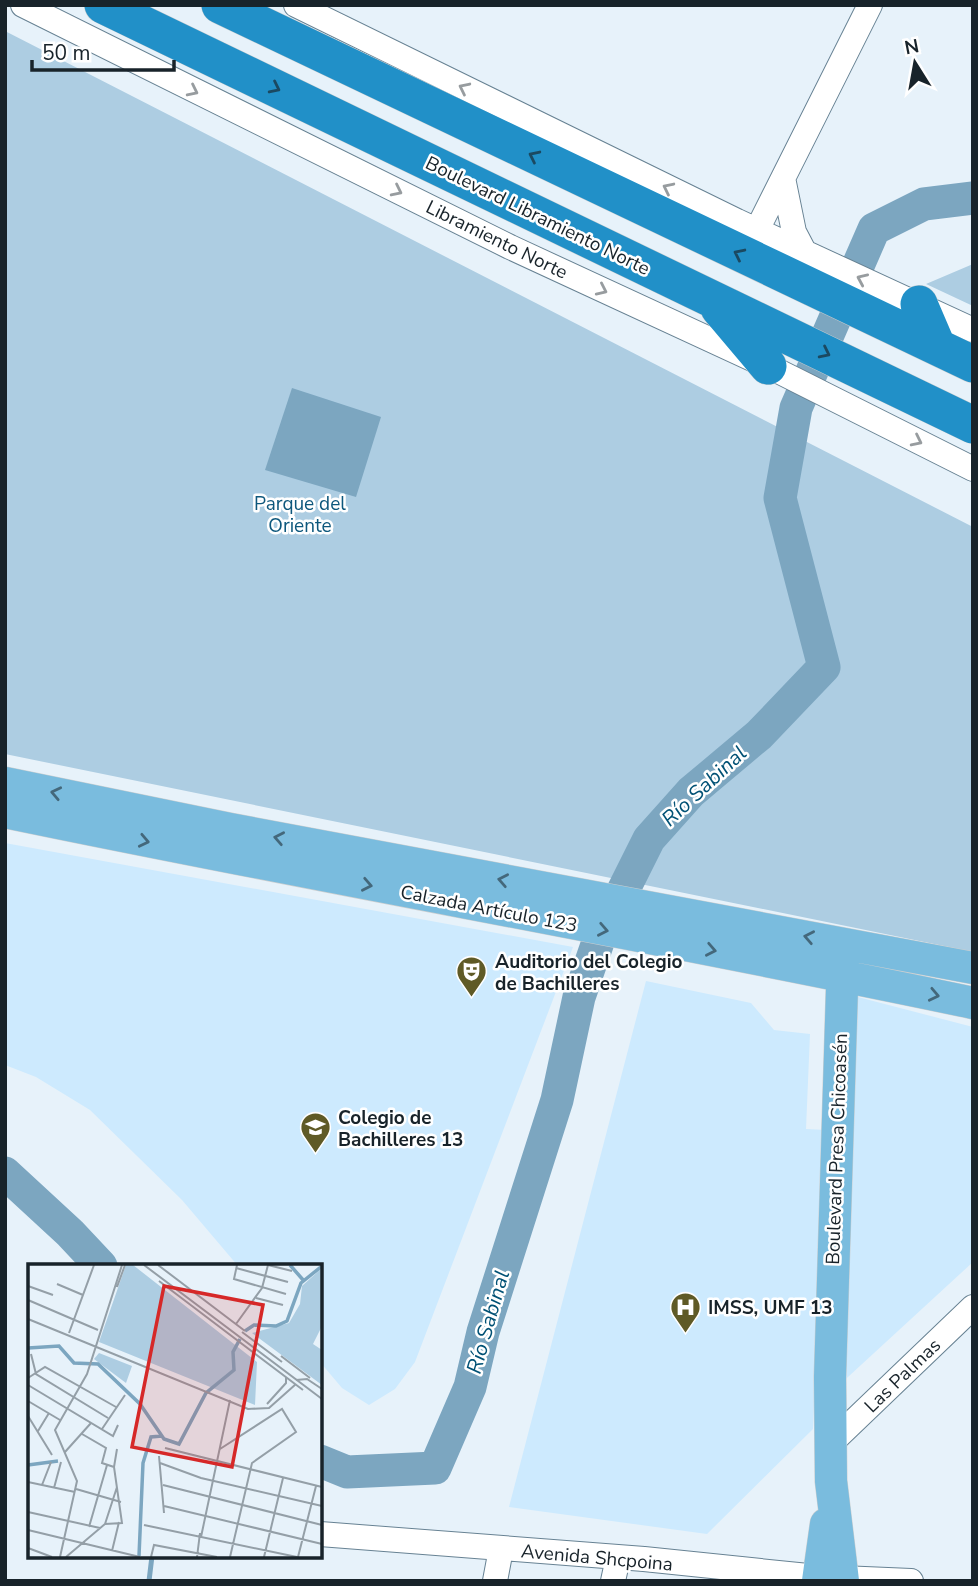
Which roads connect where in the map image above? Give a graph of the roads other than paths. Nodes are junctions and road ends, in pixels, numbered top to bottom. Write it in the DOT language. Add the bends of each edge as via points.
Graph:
graph roads {
  1 [pos="23,5"];
  2 [pos="103,5"];
  3 [pos="220,5"];
  4 [pos="296,5"];
  5 [pos="870,5"];
  6 [pos="783,177"];
  7 [pos="757,230"];
  8 [pos="808,265"];
  9 [pos="712,299"];
  10 [pos="904,309"];
  11 [pos="973,330"];
  12 [pos="973,364"];
  13 [pos="773,368"];
  14 [pos="973,425"];
  15 [pos="973,469"];
  16 [pos="5,783"];
  17 [pos="5,812"];
  18 [pos="566,907"];
  19 [pos="646,922"];
  20 [pos="844,944"];
  21 [pos="973,968"];
  22 [pos="841,975"];
  23 [pos="973,1003"];
  24 [pos="973,1307"];
  25 [pos="831,1443"];
  26 [pos="322,1534"];
  27 [pos="501,1549"];
  28 [pos="615,1570"];
  29 [pos="831,1579"];
  30 [pos="495,1581"];
  31 [pos="911,1581"];
  1 -- 13 [label="street, Libramiento Norte, one-way" via="510,247"];
  2 -- 9 [label="highway, Boulevard Libramiento Norte, one-way"];
  8 -- 3 [label="highway, one-way"];
  7 -- 4 [label="street, one-way"];
  5 -- 6 [label="street"];
  6 -- 7 [label="street"];
  6 -- 8 [label="street" via="794,232"];
  7 -- 8 [label="street"];
  10 -- 8 [label="highway, one-way"];
  9 -- 13 [label="highway"];
  9 -- 14 [label="highway, Boulevard Libramiento Norte, one-way"];
  10 -- 11 [label="street"];
  10 -- 12 [label="highway" via="937,346"];
  13 -- 15 [label="street, Libramiento Norte, one-way"];
  18 -- 16 [label="main road, Calzada Artículo 123, one-way" via="230,829"];
  17 -- 18 [label="main road, Calzada Artículo 123, one-way" via="229,859"];
  18 -- 19 [label="main road, Calzada Artículo 123"];
  20 -- 19 [label="main road, Calzada Artículo 123, one-way"];
  19 -- 22 [label="main road, Calzada Artículo 123, one-way"];
  20 -- 21 [label="main road, Calzada Artículo 123"];
  20 -- 22 [label="main road, Boulevard Presa Chicoasén"];
  22 -- 23 [label="main road, Calzada Artículo 123, one-way"];
  22 -- 25 [label="main road, Boulevard Presa Chicoasén"];
  24 -- 25 [label="street, Las Palmas"];
  25 -- 29 [label="main road, Boulevard Presa Chicoasén"];
  26 -- 27 [label="street, Avenida Shcpoina"];
  27 -- 28 [label="street, Avenida Shcpoina"];
  27 -- 30 [label="street"];
  28 -- 29 [label="street, Avenida Shcpoina"];
  29 -- 31 [label="street, Avenida Shcpoina"];
}
